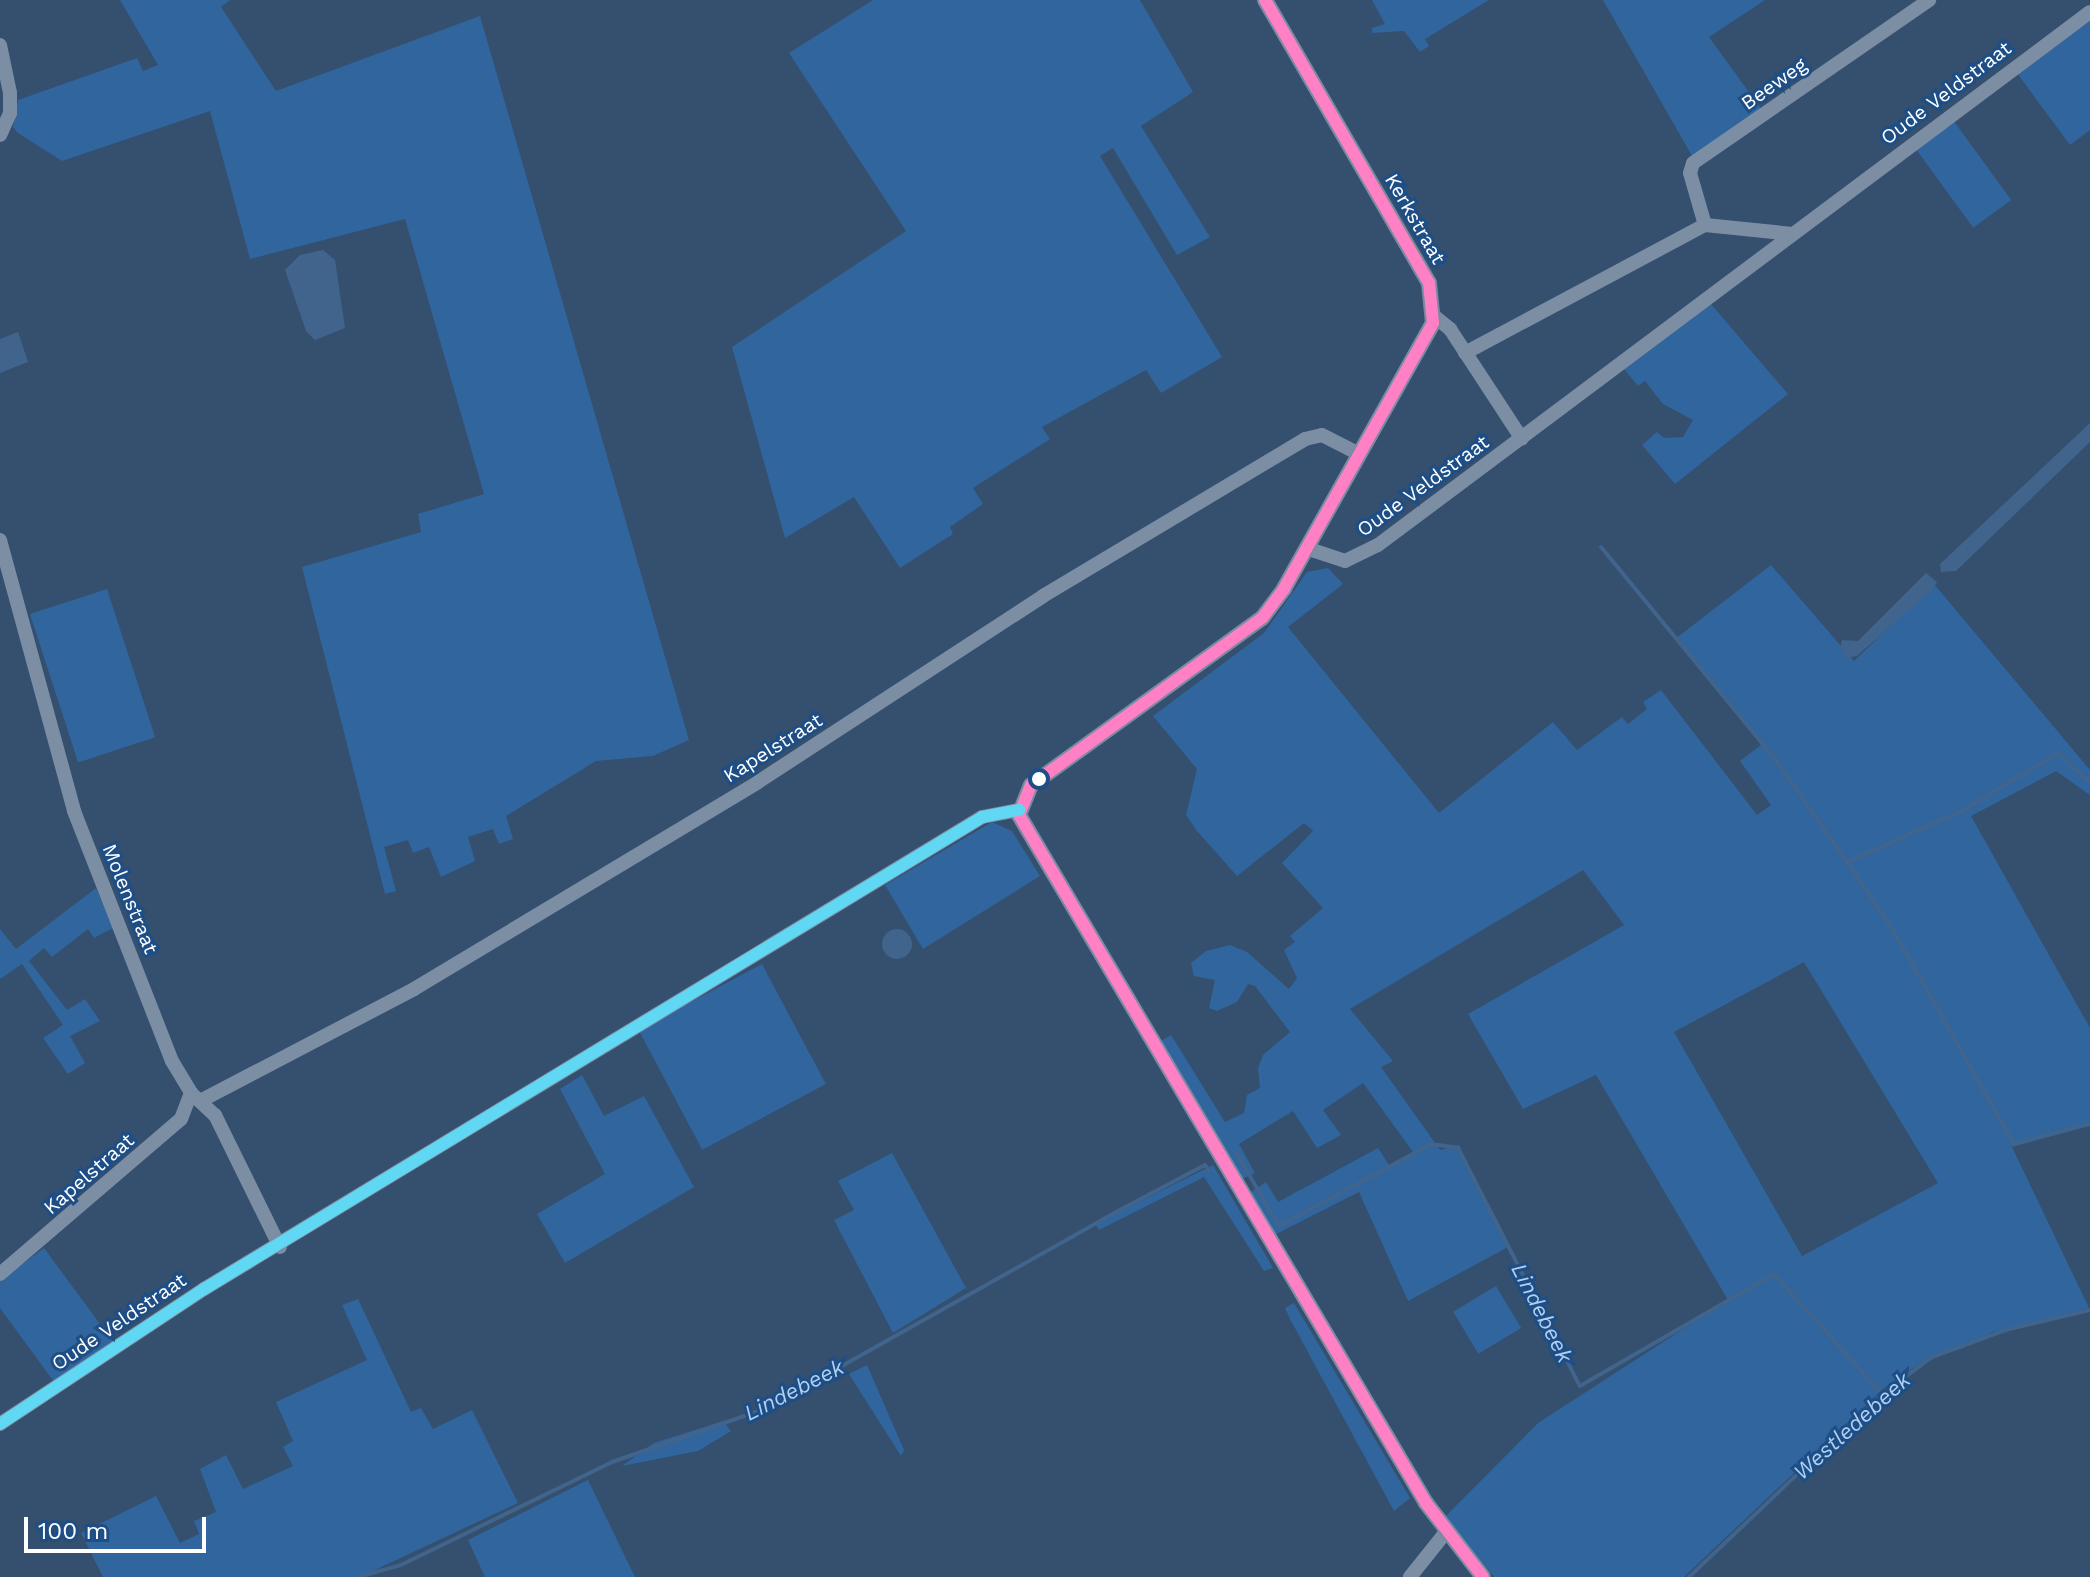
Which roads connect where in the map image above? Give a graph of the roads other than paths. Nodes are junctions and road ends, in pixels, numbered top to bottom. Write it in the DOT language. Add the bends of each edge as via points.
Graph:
graph roads {
  1 [pos="1265,0"];
  2 [pos="1929,0"];
  3 [pos="2090,12"];
  4 [pos="0,45"];
  5 [pos="0,135"];
  6 [pos="1705,225"];
  7 [pos="1793,234"];
  8 [pos="1434,316"];
  9 [pos="1465,353"];
  10 [pos="1522,439"];
  11 [pos="1357,453"];
  12 [pos="0,540"];
  13 [pos="1306,548"];
  14 [pos="1019,810"];
  15 [pos="196,1097"];
  16 [pos="280,1247"];
  17 [pos="0,1274"];
  18 [pos="0,1424"];
  19 [pos="1446,1532"];
  20 [pos="1410,1577"];
  21 [pos="1483,1577"];
  1 -- 8 [label="main road, Kerkstraat" via="1422,270"];
  2 -- 6 [label="street, Beeweg" via="1693,163 1690,173"];
  3 -- 7 [label="street, Oude Veldstraat"];
  4 -- 5 [label="street" via="10,113"];
  6 -- 7 [label="street"];
  6 -- 9 [label="street"];
  7 -- 10 [label="street, Oude Veldstraat"];
  8 -- 9 [label="street, Oude Veldstraat"];
  8 -- 11 [label="main road"];
  9 -- 10 [label="street, Oude Veldstraat"];
  10 -- 13 [label="street, Oude Veldstraat" via="1355,559 1334,559"];
  11 -- 13 [label="main road"];
  11 -- 15 [label="street, Kapelstraat" via="1322,435 1305,439 995,626 758,782 414,989"];
  12 -- 15 [label="street, Molenstraat" via="74,811 172,1061"];
  13 -- 14 [label="main road" via="1262,618 1031,785"];
  14 -- 16 [label="street, Oude Veldstraat" via="982,817"];
  14 -- 19 [label="main road" via="1025,831"];
  15 -- 16 [label="street, Molenstraat" via="215,1115"];
  15 -- 17 [label="street, Kapelstraat" via="181,1119"];
  16 -- 18 [label="street, Oude Veldstraat" via="204,1289"];
  19 -- 20 [label="street"];
  19 -- 21 [label="main road"];
}
